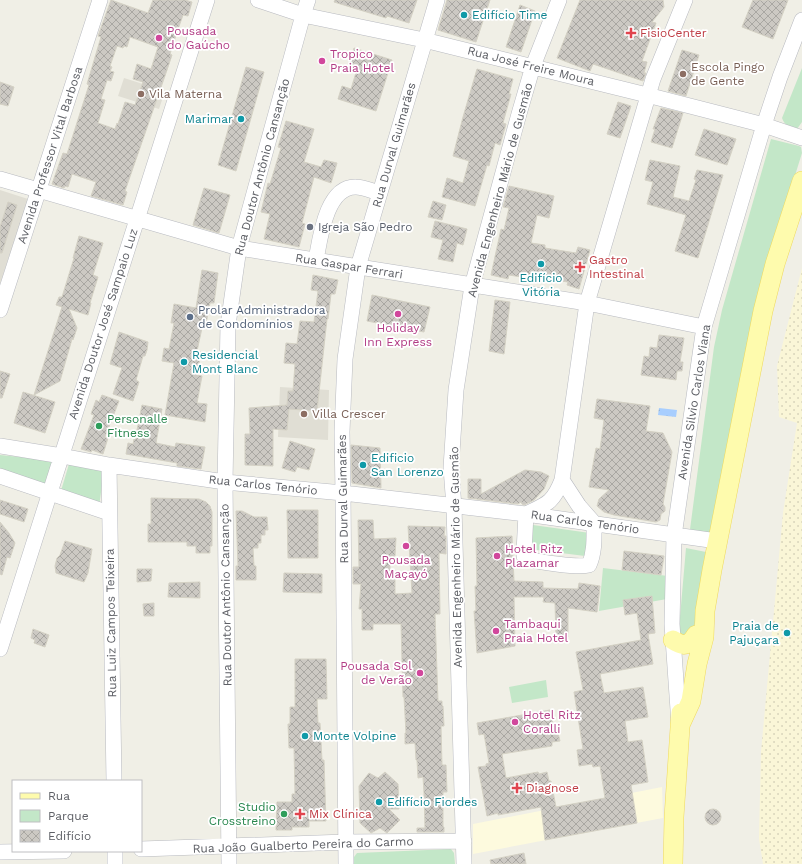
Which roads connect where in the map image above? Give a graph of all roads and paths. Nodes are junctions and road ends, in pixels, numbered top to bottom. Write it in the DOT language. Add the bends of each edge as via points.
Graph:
graph roads {
  1 [pos="100,0"];
  2 [pos="207,0"];
  3 [pos="258,0"];
  4 [pos="308,0"];
  5 [pos="437,0"];
  6 [pos="559,0"];
  7 [pos="685,0"];
  8 [pos="303,15"];
  9 [pos="802,20"];
  10 [pos="424,40"];
  11 [pos="533,66"];
  12 [pos="648,96"];
  13 [pos="764,125"];
  14 [pos="802,138"];
  15 [pos="0,178"];
  16 [pos="802,181"];
  17 [pos="39,190"];
  18 [pos="380,193"];
  19 [pos="138,218"];
  20 [pos="239,248"];
  21 [pos="316,260"];
  22 [pos="358,267"];
  23 [pos="472,286"];
  24 [pos="587,303"];
  25 [pos="0,310"];
  26 [pos="704,327"];
  27 [pos="0,446"];
  28 [pos="62,456"];
  29 [pos="109,465"];
  30 [pos="0,476"];
  31 [pos="562,480"];
  32 [pos="225,482"];
  33 [pos="50,493"];
  34 [pos="343,494"];
  35 [pos="454,507"];
  36 [pos="109,513"];
  37 [pos="526,514"];
  38 [pos="594,523"];
  39 [pos="674,536"];
  40 [pos="717,541"];
  41 [pos="705,611"];
  42 [pos="696,635"];
  43 [pos="673,640"];
  44 [pos="0,649"];
  45 [pos="680,725"];
  46 [pos="114,780"];
  47 [pos="464,841"];
  48 [pos="346,842"];
  49 [pos="229,846"];
  50 [pos="142,849"];
  51 [pos="0,852"];
  52 [pos="12,852"];
  53 [pos="115,852"];
  54 [pos="1,864"];
  55 [pos="115,864"];
  56 [pos="229,864"];
  57 [pos="346,864"];
  58 [pos="464,864"];
  59 [pos="673,864"];
  1 -- 17 [label="street, Avenida Professor Vital Barbosa"];
  2 -- 19 [label="street, Avenida Doutor José Sampaio Luz"];
  3 -- 8 [label="street, Rua José Freire Moura"];
  4 -- 8 [label="street, Rua Doutor Antônio Cansanção"];
  5 -- 10 [label="street, Rua Durval Guimarães"];
  6 -- 11 [label="street, Avenida Engenheiro Mário de Gusmão"];
  7 -- 12 [label="street"];
  8 -- 10 [label="street, Rua José Freire Moura"];
  8 -- 20 [label="street, Rua Doutor Antônio Cansanção"];
  9 -- 13 [label="street, Avenida Silvio Carlos Viana"];
  10 -- 11 [label="street, Rua José Freire Moura"];
  10 -- 18 [label="street, Rua Durval Guimarães"];
  11 -- 12 [label="street, Rua José Freire Moura"];
  11 -- 23 [label="street, Avenida Engenheiro Mário de Gusmão"];
  12 -- 13 [label="street, Rua José Freire Moura"];
  12 -- 24 [label="street"];
  13 -- 14 [label="street, Rua José Freire Moura"];
  13 -- 26 [label="street, Avenida Silvio Carlos Viana"];
  15 -- 17 [label="street, Rua Gaspar Ferrari"];
  16 -- 40 [label="main road, Avenida Silvio Carlos Viana" via="775,264 763,311"];
  17 -- 19 [label="street, Rua Gaspar Ferrari"];
  17 -- 25 [label="street, Avenida Professor Vital Barbosa"];
  18 -- 21 [label="street" via="356,187 343,190 333,200 324,224"];
  18 -- 22 [label="street, Rua Durval Guimarães"];
  19 -- 20 [label="street, Rua Gaspar Ferrari"];
  19 -- 28 [label="street, Avenida Doutor José Sampaio Luz"];
  20 -- 21 [label="street, Rua Gaspar Ferrari"];
  20 -- 32 [label="street, Rua Doutor Antônio Cansanção" via="228,325"];
  21 -- 22 [label="street, Rua Gaspar Ferrari"];
  22 -- 23 [label="street, Rua Gaspar Ferrari"];
  22 -- 34 [label="street, Rua Durval Guimarães" via="344,359"];
  23 -- 24 [label="street, Rua Gaspar Ferrari"];
  23 -- 35 [label="street, Avenida Engenheiro Mário de Gusmão" via="456,390 451,468"];
  24 -- 26 [label="street, Rua Gaspar Ferrari"];
  24 -- 31 [label="street"];
  26 -- 39 [label="street, Avenida Silvio Carlos Viana"];
  27 -- 28 [label="street, Rua Carlos Tenório"];
  28 -- 29 [label="street, Rua Carlos Tenório"];
  28 -- 33 [label="street, Avenida Doutor José Sampaio Luz"];
  29 -- 32 [label="street, Rua Carlos Tenório"];
  29 -- 36 [label="street, Rua Luiz Campos Teixeira"];
  30 -- 33 [label="street"];
  31 -- 37 [label="street" via="552,500"];
  31 -- 38 [label="street"];
  32 -- 34 [label="street, Rua Carlos Tenório"];
  32 -- 49 [label="street, Rua Doutor Antônio Cansanção"];
  33 -- 36 [label="street"];
  33 -- 44 [label="street, Avenida Doutor José Sampaio Luz"];
  34 -- 35 [label="street, Rua Carlos Tenório"];
  34 -- 48 [label="street, Rua Durval Guimarães"];
  35 -- 37 [label="street, Rua Carlos Tenório"];
  35 -- 47 [label="street, Avenida Engenheiro Mário de Gusmão"];
  36 -- 46 [label="street, Rua Luiz Campos Teixeira"];
  37 -- 38 [label="street, Rua Carlos Tenório"];
  37 -- 38 [label="street" via="524,556 532,560 589,565 593,551"];
  38 -- 39 [label="street, Rua Carlos Tenório"];
  39 -- 40 [label="street, Rua Carlos Tenório"];
  39 -- 43 [label="street, Avenida Silvio Carlos Viana"];
  40 -- 41 [label="main road, Avenida Silvio Carlos Viana"];
  41 -- 42 [label="main road, Avenida Silvio Carlos Viana"];
  41 -- 45 [label="main road, Avenida Silvio Carlos Viana" via="704,637 691,701"];
  42 -- 43 [label="main road" via="692,641 684,645"];
  42 -- 45 [label="main road, Avenida Silvio Carlos Viana" via="683,691"];
  43 -- 45 [label="street, Avenida Silvio Carlos Viana"];
  45 -- 59 [label="main road, Avenida Silvio Carlos Viana"];
  47 -- 48 [label="street, Rua João Gualberto Pereira do Carmo"];
  47 -- 58 [label="street, Avenida Engenheiro Mário de Gusmão"];
  48 -- 49 [label="street, Rua João Gualberto Pereira do Carmo"];
  48 -- 57 [label="street, Rua Durval Guimarães"];
  49 -- 50 [label="street, Rua João Gualberto Pereira do Carmo"];
  49 -- 56 [label="street, Rua Doutor Antônio Cansanção"];
  51 -- 52 [label="street"];
  51 -- 54 [label="street"];
  53 -- 55 [label="street"];
}
